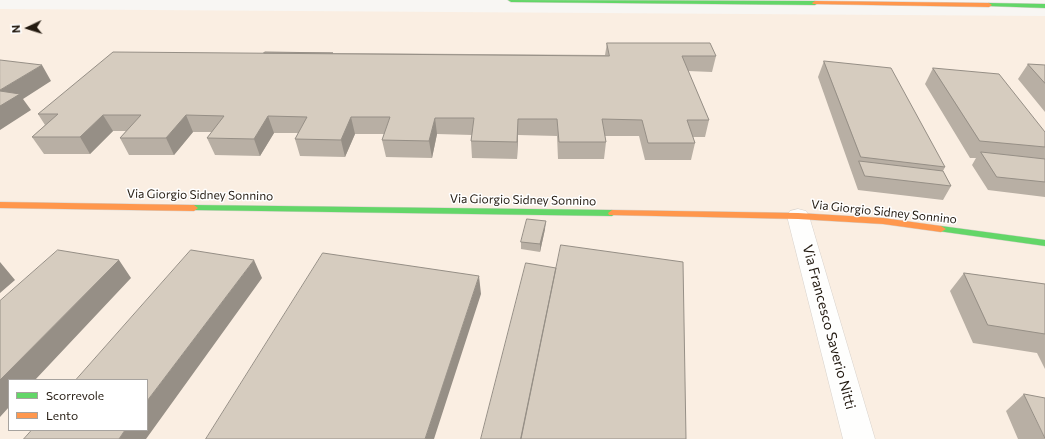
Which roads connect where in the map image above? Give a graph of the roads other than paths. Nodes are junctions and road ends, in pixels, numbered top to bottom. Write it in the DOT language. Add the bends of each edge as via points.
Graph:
graph roads {
  1 [pos="510,0"];
  2 [pos="914,4"];
  3 [pos="1045,6"];
  4 [pos="1045,12"];
  5 [pos="0,205"];
  6 [pos="798,216"];
  7 [pos="1045,243"];
  8 [pos="859,439"];
  1 -- 2 [label="main road"];
  2 -- 3 [label="main road"];
  2 -- 4 [label="main road"];
  5 -- 6 [label="main road, Via Giorgio Sidney Sonnino"];
  6 -- 7 [label="main road, Via Giorgio Sidney Sonnino" via="883,221"];
  6 -- 8 [label="street, Via Francesco Saverio Nitti"];
}
